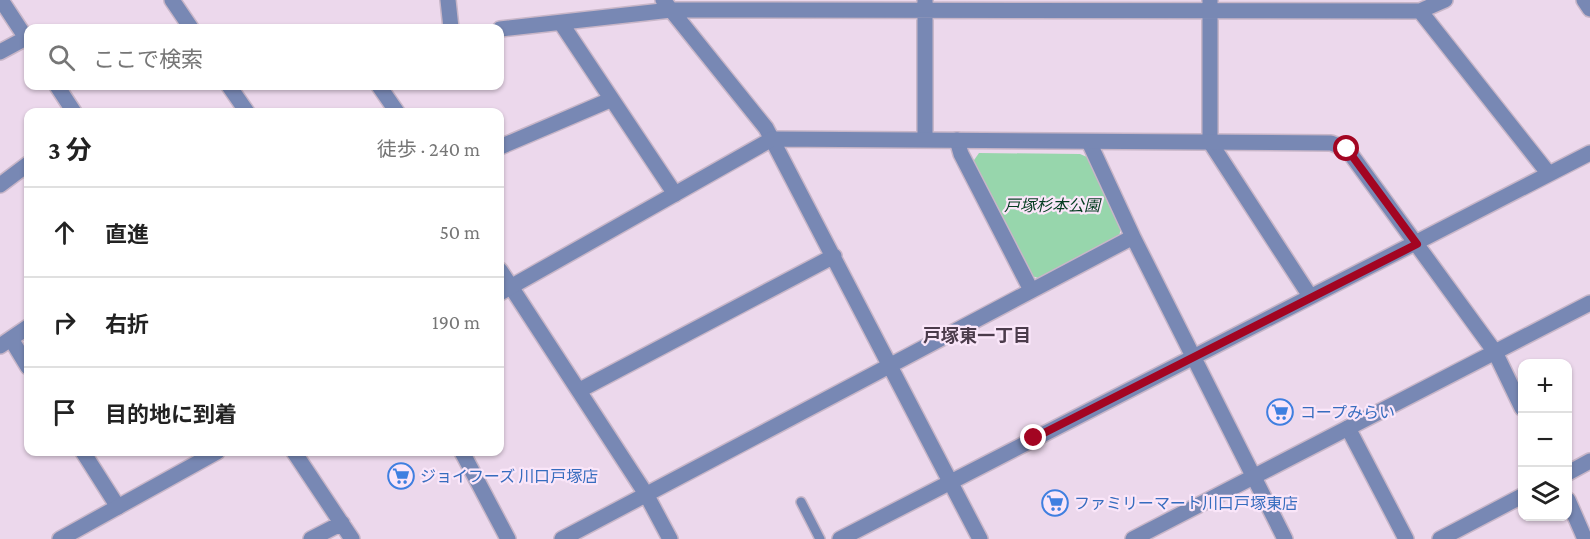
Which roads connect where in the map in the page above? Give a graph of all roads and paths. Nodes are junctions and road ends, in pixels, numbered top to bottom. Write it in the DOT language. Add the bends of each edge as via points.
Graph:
graph roads {
  1 [pos="2,0"];
  2 [pos="172,0"];
  3 [pos="448,0"];
  4 [pos="1445,0"];
  5 [pos="1584,0"];
  6 [pos="667,5"];
  7 [pos="925,5"];
  8 [pos="1210,6"];
  9 [pos="1590,9"];
  10 [pos="1420,11"];
  11 [pos="561,23"];
  12 [pos="188,24"];
  13 [pos="451,24"];
  14 [pos="504,29"];
  15 [pos="24,35"];
  16 [pos="24,41"];
  17 [pos="0,52"];
  18 [pos="60,90"];
  19 [pos="232,90"];
  20 [pos="382,90"];
  21 [pos="610,100"];
  22 [pos="71,108"];
  23 [pos="243,108"];
  24 [pos="394,108"];
  25 [pos="772,139"];
  26 [pos="925,139"];
  27 [pos="957,140"];
  28 [pos="1089,142"];
  29 [pos="1210,142"];
  30 [pos="504,145"];
  31 [pos="1590,153"];
  32 [pos="24,167"];
  33 [pos="1549,174"];
  34 [pos="0,185"];
  35 [pos="675,194"];
  36 [pos="1133,237"];
  37 [pos="1417,244"];
  38 [pos="834,256"];
  39 [pos="505,290"];
  40 [pos="1031,290"];
  41 [pos="1310,296"];
  42 [pos="1589,307"];
  43 [pos="24,330"];
  44 [pos="5,342"];
  45 [pos="1495,352"];
  46 [pos="1193,357"];
  47 [pos="24,363"];
  48 [pos="889,364"];
  49 [pos="580,390"];
  50 [pos="1518,400"];
  51 [pos="1348,428"];
  52 [pos="86,456"];
  53 [pos="211,456"];
  54 [pos="297,456"];
  55 [pos="464,456"];
  56 [pos="1590,461"];
  57 [pos="1572,471"];
  58 [pos="1255,476"];
  59 [pos="950,483"];
  60 [pos="646,494"];
  61 [pos="1518,498"];
  62 [pos="801,502"];
  63 [pos="118,507"];
  64 [pos="1572,509"];
  65 [pos="342,523"];
  66 [pos="60,539"];
  67 [pos="310,539"];
  68 [pos="352,539"];
  69 [pos="508,539"];
  70 [pos="562,539"];
  71 [pos="670,539"];
  72 [pos="820,539"];
  73 [pos="840,539"];
  74 [pos="980,539"];
  75 [pos="1133,539"];
  76 [pos="1285,539"];
  77 [pos="1406,539"];
  78 [pos="1440,539"];
  79 [pos="1586,539"];
  1 -- 15 [label="street"];
  2 -- 12 [label="street"];
  3 -- 13 [label="street"];
  4 -- 10 [label="street"];
  5 -- 9 [label="street"];
  6 -- 7 [label="street"];
  6 -- 11 [label="street"];
  6 -- 25 [label="street"];
  7 -- 8 [label="street"];
  7 -- 26 [label="street"];
  8 -- 10 [label="street"];
  8 -- 29 [label="street"];
  10 -- 33 [label="street"];
  11 -- 14 [label="street"];
  11 -- 21 [label="street"];
  16 -- 17 [label="street"];
  18 -- 22 [label="street"];
  19 -- 23 [label="street"];
  20 -- 24 [label="street"];
  21 -- 30 [label="street"];
  21 -- 35 [label="street"];
  25 -- 26 [label="street"];
  25 -- 35 [label="street"];
  25 -- 38 [label="street"];
  26 -- 27 [label="street"];
  27 -- 28 [label="street"];
  27 -- 40 [label="street"];
  28 -- 29 [label="street"];
  28 -- 36 [label="street"];
  29 -- 37 [label="street" via="1340,145 1347,149"];
  29 -- 41 [label="street"];
  31 -- 33 [label="street"];
  32 -- 34 [label="street"];
  33 -- 37 [label="street"];
  35 -- 39 [label="street"];
  36 -- 40 [label="street"];
  36 -- 46 [label="street"];
  37 -- 41 [label="street"];
  37 -- 45 [label="street"];
  38 -- 48 [label="street"];
  38 -- 49 [label="street"];
  39 -- 49 [label="street"];
  40 -- 48 [label="street"];
  41 -- 46 [label="street"];
  42 -- 45 [label="street"];
  43 -- 44 [label="street"];
  44 -- 47 [label="street"];
  45 -- 50 [label="street"];
  45 -- 51 [label="street"];
  46 -- 58 [label="street"];
  46 -- 59 [label="street"];
  48 -- 59 [label="street"];
  48 -- 60 [label="street"];
  49 -- 60 [label="street"];
  51 -- 58 [label="street"];
  51 -- 77 [label="street"];
  52 -- 63 [label="street"];
  53 -- 63 [label="street"];
  54 -- 65 [label="street"];
  55 -- 69 [label="street"];
  56 -- 57 [label="street"];
  58 -- 75 [label="street"];
  58 -- 76 [label="street"];
  59 -- 73 [label="street"];
  59 -- 74 [label="street"];
  60 -- 70 [label="street"];
  60 -- 71 [label="street"];
  61 -- 78 [label="street"];
  62 -- 72 [label="lane"];
  63 -- 66 [label="street"];
  64 -- 79 [label="street"];
  65 -- 67 [label="street"];
  65 -- 68 [label="street"];
}
